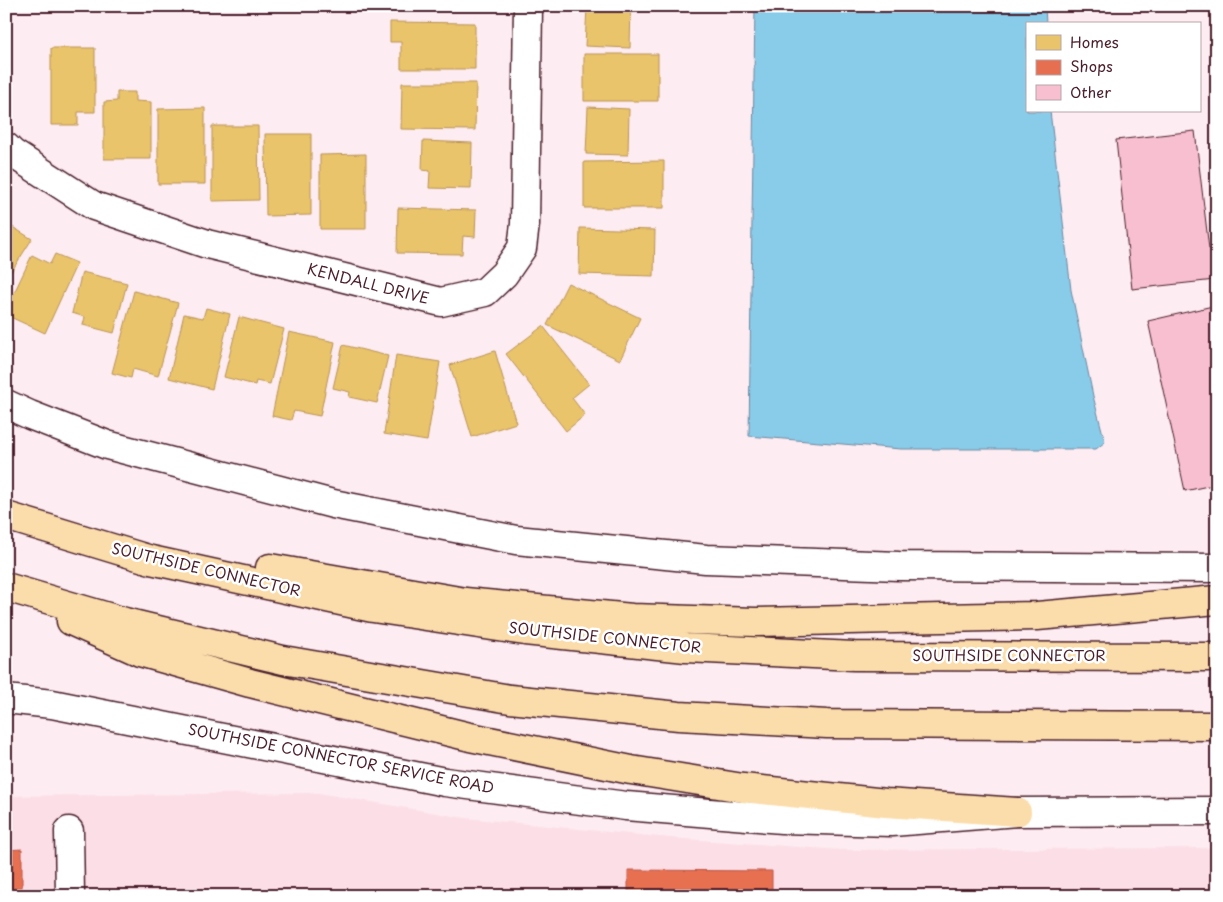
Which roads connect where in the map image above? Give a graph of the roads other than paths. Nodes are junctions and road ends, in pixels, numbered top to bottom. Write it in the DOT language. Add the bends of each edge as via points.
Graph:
graph roads {
  1 [pos="528,6"];
  2 [pos="6,147"];
  3 [pos="6,404"];
  4 [pos="6,516"];
  5 [pos="54,531"];
  6 [pos="1217,568"];
  7 [pos="6,587"];
  8 [pos="6,592"];
  9 [pos="1217,600"];
  10 [pos="1217,657"];
  11 [pos="6,699"];
  12 [pos="1217,726"];
  13 [pos="1217,811"];
  14 [pos="1018,812"];
  15 [pos="69,831"];
  16 [pos="70,896"];
  1 -- 2 [label="street, KENDALL DRIVE" via="522,248 504,274 485,292 441,302 207,244 94,206"];
  3 -- 6 [label="street" via="98,442 126,450 332,504 516,540 706,559 898,566"];
  4 -- 5 [label="highway, SOUTHSIDE CONNECTOR"];
  5 -- 9 [label="highway" via="465,602 632,618 755,622 1037,616"];
  5 -- 10 [label="highway, SOUTHSIDE CONNECTOR" via="151,560 363,606 525,631 686,648 854,656"];
  7 -- 12 [label="highway" via="125,622 283,660 510,699 679,716 827,724"];
  8 -- 14 [label="highway" via="140,652 250,683 470,737 630,770 742,788"];
  11 -- 14 [label="street, SOUTHSIDE CONNECTOR SERVICE ROAD" via="52,704 445,782 626,806 782,819 892,822"];
  13 -- 14 [label="street, SOUTHSIDE CONNECTOR SERVICE ROAD"];
  15 -- 16 [label="street"];
}
